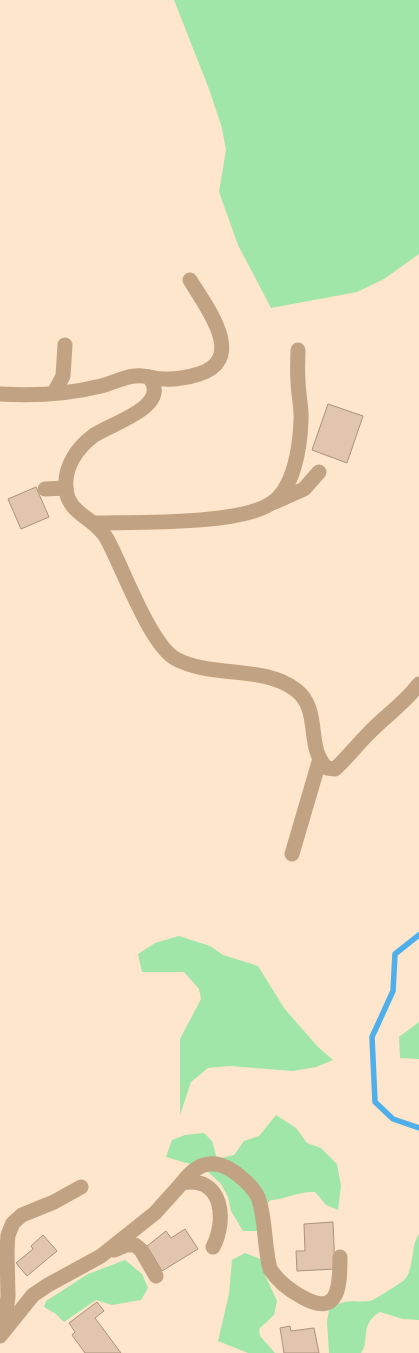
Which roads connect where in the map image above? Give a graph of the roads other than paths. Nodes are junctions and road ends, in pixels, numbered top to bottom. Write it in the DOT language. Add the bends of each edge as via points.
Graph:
graph roads {
  1 [pos="190,280"];
  2 [pos="65,345"];
  3 [pos="298,350"];
  4 [pos="149,377"];
  5 [pos="54,393"];
  6 [pos="0,394"];
  7 [pos="318,472"];
  8 [pos="66,488"];
  9 [pos="46,490"];
  10 [pos="271,504"];
  11 [pos="94,522"];
  12 [pos="419,684"];
  13 [pos="319,762"];
  14 [pos="292,854"];
  15 [pos="182,1183"];
  16 [pos="81,1187"];
  17 [pos="213,1248"];
  18 [pos="101,1256"];
  19 [pos="340,1257"];
  20 [pos="156,1276"];
  21 [pos="1,1334"];
  1 -- 4 [label="street" via="220,331 220,357 216,365 206,372 172,379"];
  2 -- 5 [label="street" via="63,376"];
  3 -- 10 [label="street" via="302,420 299,441 289,480"];
  4 -- 5 [label="street" via="132,376 101,386"];
  4 -- 8 [label="street" via="155,392 150,401 142,410 84,443 70,465"];
  5 -- 6 [label="street"];
  7 -- 10 [label="street" via="304,489"];
  8 -- 9 [label="street"];
  8 -- 11 [label="street" via="72,506"];
  10 -- 11 [label="street" via="254,512 210,518"];
  11 -- 13 [label="street" via="106,537 144,616 171,655 182,662 266,677 297,690 311,712"];
  12 -- 13 [label="street" via="335,768 327,768"];
  13 -- 14 [label="street"];
  15 -- 17 [label="street" via="199,1182 215,1194 219,1202 220,1223"];
  15 -- 18 [label="street" via="154,1213"];
  15 -- 19 [label="street" via="192,1171 204,1165 218,1164 233,1170 248,1183 259,1198 270,1269 276,1278 310,1302 321,1306 337,1293"];
  16 -- 21 [label="street" via="22,1215 13,1223 8,1236 8,1298"];
  18 -- 20 [label="street" via="126,1245 135,1245"];
  18 -- 21 [label="street" via="34,1295"];
}
